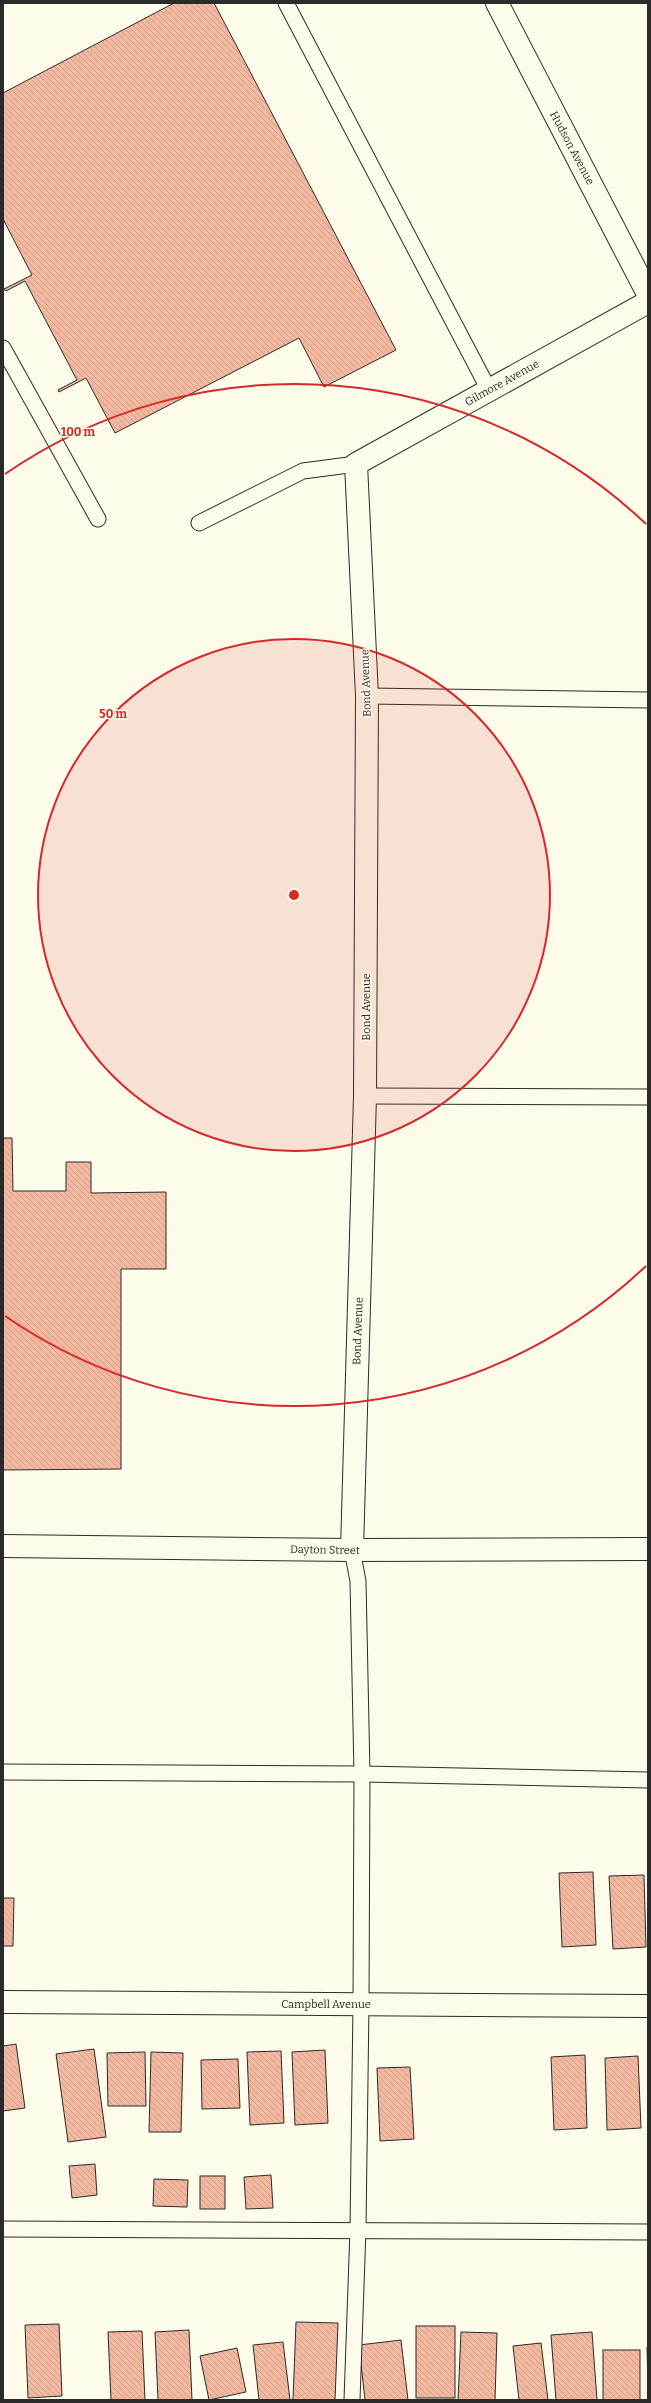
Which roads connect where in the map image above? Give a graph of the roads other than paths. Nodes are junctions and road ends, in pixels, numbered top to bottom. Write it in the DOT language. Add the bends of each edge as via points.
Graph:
graph roads {
  1 [pos="286,3"];
  2 [pos="497,3"];
  3 [pos="648,294"];
  4 [pos="648,302"];
  5 [pos="3,348"];
  6 [pos="489,390"];
  7 [pos="356,464"];
  8 [pos="98,519"];
  9 [pos="199,523"];
  10 [pos="367,696"];
  11 [pos="648,700"];
  12 [pos="365,1096"];
  13 [pos="648,1097"];
  14 [pos="3,1546"];
  15 [pos="648,1549"];
  16 [pos="352,1550"];
  17 [pos="3,1772"];
  18 [pos="362,1774"];
  19 [pos="648,1780"];
  20 [pos="3,2002"];
  21 [pos="361,2004"];
  22 [pos="648,2006"];
  23 [pos="3,2229"];
  24 [pos="358,2229"];
  25 [pos="648,2232"];
  26 [pos="352,2400"];
  1 -- 6 [label="lane"];
  2 -- 3 [label="street, Hudson Avenue"];
  4 -- 6 [label="street, Gilmore Avenue"];
  5 -- 8 [label="lane"];
  6 -- 7 [label="street, Gilmore Avenue"];
  7 -- 9 [label="lane" via="303,471"];
  7 -- 10 [label="street, Bond Avenue"];
  10 -- 11 [label="lane"];
  10 -- 12 [label="street, Bond Avenue"];
  12 -- 13 [label="lane"];
  12 -- 16 [label="street, Bond Avenue"];
  14 -- 16 [label="street, Dayton Street"];
  15 -- 16 [label="street, Dayton Street"];
  16 -- 18 [label="lane" via="358,1581"];
  17 -- 18 [label="lane"];
  18 -- 19 [label="lane"];
  18 -- 21 [label="lane"];
  20 -- 21 [label="street, Campbell Avenue"];
  21 -- 22 [label="street, Campbell Avenue"];
  21 -- 24 [label="lane"];
  23 -- 24 [label="lane"];
  24 -- 25 [label="lane"];
  24 -- 26 [label="lane"];
}
